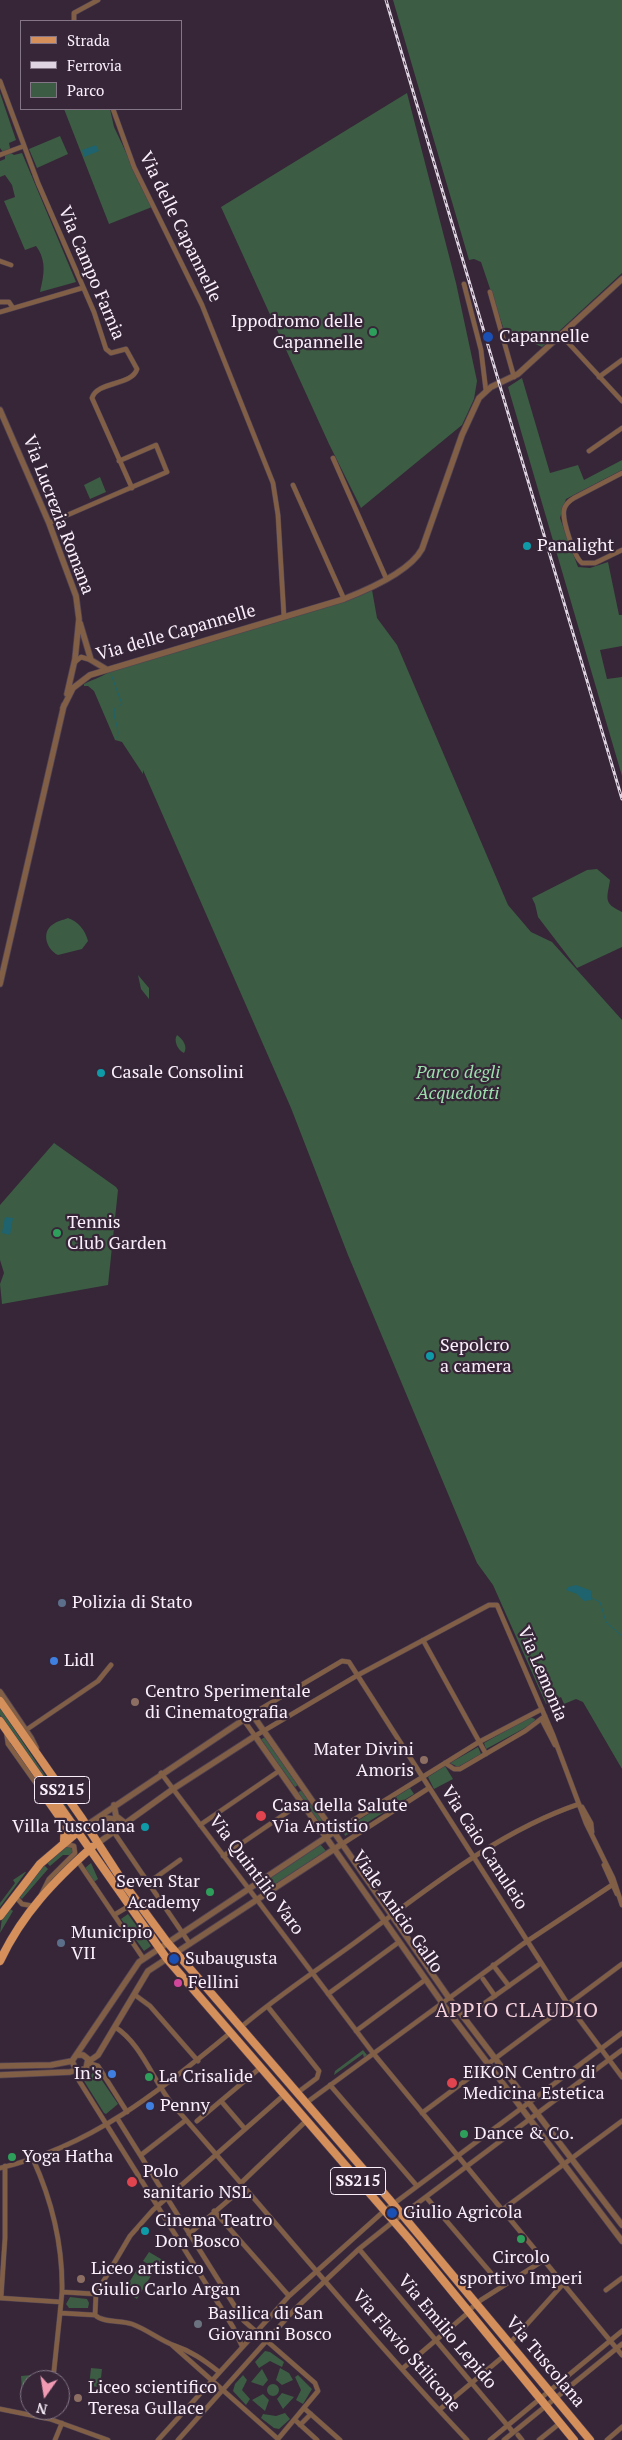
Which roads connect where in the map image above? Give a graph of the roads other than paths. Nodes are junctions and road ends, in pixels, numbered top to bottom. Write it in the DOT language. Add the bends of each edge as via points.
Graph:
graph roads {
  1 [pos="98,0"];
  2 [pos="74,20"];
  3 [pos="0,80"];
  4 [pos="112,110"];
  5 [pos="24,146"];
  6 [pos="1,155"];
  7 [pos="0,261"];
  8 [pos="11,265"];
  9 [pos="622,279"];
  10 [pos="464,284"];
  11 [pos="82,288"];
  12 [pos="490,292"];
  13 [pos="0,302"];
  14 [pos="13,308"];
  15 [pos="0,312"];
  16 [pos="561,336"];
  17 [pos="622,360"];
  18 [pos="514,377"];
  19 [pos="599,377"];
  20 [pos="486,391"];
  21 [pos="622,402"];
  22 [pos="0,410"];
  23 [pos="622,428"];
  24 [pos="589,451"];
  25 [pos="333,458"];
  26 [pos="119,461"];
  27 [pos="622,473"];
  28 [pos="293,485"];
  29 [pos="132,488"];
  30 [pos="49,523"];
  31 [pos="622,550"];
  32 [pos="385,578"];
  33 [pos="344,598"];
  34 [pos="284,617"];
  35 [pos="79,619"];
  36 [pos="91,660"];
  37 [pos="75,664"];
  38 [pos="106,669"];
  39 [pos="88,676"];
  40 [pos="63,708"];
  41 [pos="0,984"];
  42 [pos="423,1640"];
  43 [pos="111,1665"];
  44 [pos="358,1675"];
  45 [pos="0,1692"];
  46 [pos="0,1701"];
  47 [pos="542,1709"];
  48 [pos="252,1714"];
  49 [pos="530,1714"];
  50 [pos="544,1718"];
  51 [pos="243,1720"];
  52 [pos="0,1721"];
  53 [pos="536,1724"];
  54 [pos="6,1730"];
  55 [pos="26,1730"];
  56 [pos="264,1731"];
  57 [pos="255,1736"];
  58 [pos="479,1742"];
  59 [pos="486,1754"];
  60 [pos="38,1755"];
  61 [pos="445,1763"];
  62 [pos="279,1771"];
  63 [pos="161,1773"];
  64 [pos="422,1777"];
  65 [pos="41,1780"];
  66 [pos="302,1786"];
  67 [pos="429,1788"];
  68 [pos="173,1789"];
  69 [pos="293,1792"];
  70 [pos="44,1795"];
  71 [pos="301,1803"];
  72 [pos="580,1804"];
  73 [pos="114,1806"];
  74 [pos="97,1817"];
  75 [pos="125,1823"];
  76 [pos="87,1824"];
  77 [pos="200,1825"];
  78 [pos="77,1831"];
  79 [pos="113,1831"];
  80 [pos="334,1832"];
  81 [pos="326,1837"];
  82 [pos="98,1843"];
  83 [pos="61,1844"];
  84 [pos="342,1844"];
  85 [pos="334,1849"];
  86 [pos="90,1850"];
  87 [pos="223,1856"];
  88 [pos="474,1858"];
  89 [pos="77,1860"];
  90 [pos="180,1860"];
  91 [pos="611,1878"];
  92 [pos="148,1883"];
  93 [pos="612,1885"];
  94 [pos="248,1888"];
  95 [pos="15,1895"];
  96 [pos="619,1897"];
  97 [pos="39,1898"];
  98 [pos="257,1900"];
  99 [pos="622,1905"];
  100 [pos="33,1906"];
  101 [pos="129,1906"];
  102 [pos="114,1915"];
  103 [pos="392,1915"];
  104 [pos="0,1916"];
  105 [pos="384,1921"];
  106 [pos="182,1932"];
  107 [pos="527,1941"];
  108 [pos="167,1942"];
  109 [pos="399,1942"];
  110 [pos="190,1944"];
  111 [pos="158,1948"];
  112 [pos="177,1953"];
  113 [pos="143,1958"];
  114 [pos="167,1959"];
  115 [pos="0,1961"];
  116 [pos="541,1963"];
  117 [pos="622,1964"];
  118 [pos="494,1965"];
  119 [pos="313,1974"];
  120 [pos="425,1980"];
  121 [pos="483,1980"];
  122 [pos="509,1986"];
  123 [pos="210,1993"];
  124 [pos="328,1994"];
  125 [pos="135,1995"];
  126 [pos="495,1996"];
  127 [pos="449,1998"];
  128 [pos="202,2000"];
  129 [pos="442,2003"];
  130 [pos="567,2003"];
  131 [pos="482,2005"];
  132 [pos="268,2007"];
  133 [pos="115,2027"];
  134 [pos="240,2028"];
  135 [pos="356,2031"];
  136 [pos="230,2033"];
  137 [pos="622,2033"];
  138 [pos="601,2049"];
  139 [pos="622,2050"];
  140 [pos="373,2053"];
  141 [pos="78,2055"];
  142 [pos="495,2058"];
  143 [pos="609,2060"];
  144 [pos="72,2061"];
  145 [pos="198,2061"];
  146 [pos="88,2063"];
  147 [pos="487,2064"];
  148 [pos="0,2066"];
  149 [pos="260,2068"];
  150 [pos="77,2070"];
  151 [pos="278,2070"];
  152 [pos="0,2075"];
  153 [pos="621,2076"];
  154 [pos="268,2077"];
  155 [pos="330,2085"];
  156 [pos="161,2090"];
  157 [pos="297,2093"];
  158 [pos="284,2095"];
  159 [pos="221,2101"];
  160 [pos="528,2102"];
  161 [pos="306,2103"];
  162 [pos="520,2107"];
  163 [pos="127,2112"];
  164 [pos="422,2113"];
  165 [pos="537,2113"];
  166 [pos="116,2118"];
  167 [pos="186,2120"];
  168 [pos="529,2120"];
  169 [pos="197,2121"];
  170 [pos="306,2121"];
  171 [pos="622,2121"];
  172 [pos="105,2125"];
  173 [pos="245,2129"];
  174 [pos="216,2154"];
  175 [pos="141,2155"];
  176 [pos="457,2155"];
  177 [pos="571,2158"];
  178 [pos="33,2159"];
  179 [pos="563,2164"];
  180 [pos="466,2166"];
  181 [pos="2,2167"];
  182 [pos="371,2179"];
  183 [pos="361,2184"];
  184 [pos="242,2185"];
  185 [pos="417,2186"];
  186 [pos="426,2197"];
  187 [pos="166,2198"];
  188 [pos="393,2204"];
  189 [pos="156,2206"];
  190 [pos="502,2210"];
  191 [pos="384,2211"];
  192 [pos="214,2212"];
  193 [pos="402,2214"];
  194 [pos="614,2215"];
  195 [pos="393,2221"];
  196 [pos="606,2221"];
  197 [pos="622,2225"];
  198 [pos="189,2234"];
  199 [pos="418,2234"];
  200 [pos="410,2240"];
  201 [pos="622,2241"];
  202 [pos="359,2249"];
  203 [pos="544,2260"];
  204 [pos="317,2271"];
  205 [pos="622,2278"];
  206 [pos="325,2280"];
  207 [pos="564,2283"];
  208 [pos="502,2286"];
  209 [pos="606,2290"];
  210 [pos="62,2292"];
  211 [pos="96,2294"];
  212 [pos="289,2296"];
  213 [pos="1,2298"];
  214 [pos="61,2302"];
  215 [pos="477,2303"];
  216 [pos="469,2311"];
  217 [pos="60,2313"];
  218 [pos="95,2315"];
  219 [pos="622,2331"];
  220 [pos="256,2332"];
  221 [pos="437,2340"];
  222 [pos="610,2340"];
  223 [pos="267,2341"];
  224 [pos="510,2342"];
  225 [pos="622,2344"];
  226 [pos="172,2345"];
  227 [pos="242,2346"];
  228 [pos="616,2348"];
  229 [pos="505,2354"];
  230 [pos="622,2355"];
  231 [pos="402,2369"];
  232 [pos="54,2370"];
  233 [pos="219,2372"];
  234 [pos="212,2380"];
  235 [pos="472,2382"];
  236 [pos="550,2390"];
  237 [pos="223,2391"];
  238 [pos="541,2398"];
  239 [pos="556,2398"];
  240 [pos="547,2406"];
  241 [pos="305,2409"];
  242 [pos="0,2410"];
  243 [pos="438,2410"];
  244 [pos="20,2414"];
  245 [pos="311,2414"];
  246 [pos="53,2420"];
  247 [pos="295,2420"];
  248 [pos="62,2423"];
  249 [pos="560,2423"];
  250 [pos="300,2425"];
  251 [pos="507,2425"];
  252 [pos="622,2427"];
  253 [pos="513,2432"];
  254 [pos="518,2435"];
  255 [pos="56,2440"];
  256 [pos="108,2440"];
  257 [pos="158,2440"];
  258 [pos="178,2440"];
  259 [pos="278,2440"];
  260 [pos="317,2440"];
  261 [pos="340,2440"];
  262 [pos="467,2440"];
  263 [pos="490,2440"];
  264 [pos="504,2440"];
  265 [pos="522,2440"];
  266 [pos="539,2440"];
  267 [pos="574,2440"];
  268 [pos="590,2440"];
  269 [pos="607,2440"];
  1 -- 2 [label="street" via="74,13"];
  3 -- 5 [label="street, Via Campo Farnia"];
  4 -- 34 [label="street, Via delle Capannelle" via="134,167 202,305 273,483"];
  5 -- 6 [label="street"];
  5 -- 11 [label="street, Via Campo Farnia"];
  7 -- 8 [label="street"];
  9 -- 16 [label="street, Via delle Capannelle"];
  10 -- 20 [label="street" via="481,350"];
  11 -- 14 [label="street"];
  11 -- 26 [label="street, Via Campo Farnia" via="106,349 111,352 126,349 136,369 134,375 97,391 93,396"];
  12 -- 18 [label="street"];
  13 -- 14 [label="street" via="9,302"];
  14 -- 15 [label="street"];
  16 -- 18 [label="street, Via delle Capannelle"];
  16 -- 19 [label="street"];
  17 -- 19 [label="street"];
  18 -- 20 [label="street, Via delle Capannelle"];
  19 -- 21 [label="street"];
  20 -- 32 [label="street, Via delle Capannelle" via="476,402 465,428 421,551 410,563"];
  22 -- 30 [label="street, Via Lucrezia Romana"];
  23 -- 24 [label="street"];
  25 -- 32 [label="street"];
  26 -- 29 [label="street, Via Campo Farnia"];
  26 -- 29 [label="street" via="156,445 167,472"];
  27 -- 31 [label="street" via="574,498 567,504 564,514 569,538 580,563 595,563"];
  28 -- 33 [label="street"];
  29 -- 30 [label="street"];
  30 -- 35 [label="street, Via Lucrezia Romana" via="73,587"];
  32 -- 33 [label="street, Via delle Capannelle"];
  33 -- 34 [label="street, Via delle Capannelle"];
  34 -- 38 [label="street, Via delle Capannelle"];
  35 -- 36 [label="street"];
  35 -- 37 [label="street, Via Lucrezia Romana"];
  36 -- 37 [label="street" via="81,657"];
  36 -- 38 [label="street"];
  36 -- 39 [label="street"];
  37 -- 39 [label="street" via="77,672"];
  37 -- 40 [label="street, Via delle Capannelle"];
  38 -- 39 [label="street, Via delle Capannelle"];
  39 -- 40 [label="street, Via delle Capannelle" via="73,688"];
  40 -- 41 [label="street, Via delle Capannelle"];
  42 -- 44 [label="street"];
  42 -- 47 [label="street, Via Lemonia" via="496,1604"];
  42 -- 58 [label="street"];
  43 -- 55 [label="street" via="98,1681"];
  44 -- 48 [label="street" via="349,1662 343,1660"];
  44 -- 56 [label="street"];
  44 -- 64 [label="street, Via Caio Canuleio"];
  45 -- 55 [label="street"];
  46 -- 60 [label="main road, SS215"];
  47 -- 49 [label="street"];
  47 -- 50 [label="street, Via Lemonia"];
  48 -- 51 [label="street"];
  48 -- 56 [label="street, Viale Anicio Gallo"];
  49 -- 53 [label="street"];
  49 -- 58 [label="street"];
  50 -- 53 [label="street"];
  50 -- 72 [label="street, Via Lemonia"];
  51 -- 57 [label="street, Viale Anicio Gallo"];
  51 -- 63 [label="street"];
  52 -- 54 [label="main road, SS215"];
  53 -- 59 [label="street"];
  54 -- 65 [label="main road, SS215"];
  54 -- 70 [label="street" via="8,1744"];
  55 -- 60 [label="street"];
  56 -- 57 [label="street"];
  56 -- 66 [label="street, Viale Anicio Gallo"];
  57 -- 62 [label="street, Viale Anicio Gallo"];
  57 -- 68 [label="street"];
  58 -- 59 [label="street"];
  58 -- 61 [label="street"];
  59 -- 61 [label="street" via="458,1769"];
  60 -- 76 [label="main road, SS215"];
  61 -- 64 [label="street"];
  62 -- 69 [label="street, Viale Anicio Gallo"];
  62 -- 77 [label="street"];
  63 -- 68 [label="street, Via Quintilio Varo"];
  63 -- 73 [label="street"];
  64 -- 67 [label="street, Via Caio Canuleio"];
  64 -- 80 [label="street"];
  65 -- 70 [label="main road"];
  65 -- 78 [label="main road, SS215"];
  66 -- 69 [label="street"];
  66 -- 80 [label="street, Viale Anicio Gallo"];
  67 -- 84 [label="street"];
  67 -- 88 [label="street, Via Caio Canuleio"];
  68 -- 75 [label="street"];
  68 -- 77 [label="street, Via Quintilio Varo"];
  69 -- 71 [label="street, Viale Anicio Gallo"];
  70 -- 83 [label="main road" via="64,1825"];
  71 -- 81 [label="street, Viale Anicio Gallo"];
  71 -- 87 [label="street"];
  72 -- 88 [label="street" via="535,1824"];
  72 -- 91 [label="street, Via Lemonia" via="589,1819"];
  73 -- 74 [label="street"];
  73 -- 75 [label="street" via="116,1816"];
  74 -- 76 [label="street"];
  74 -- 79 [label="street" via="113,1819"];
  75 -- 79 [label="street"];
  76 -- 78 [label="main road"];
  76 -- 82 [label="main road, SS215"];
  77 -- 87 [label="street, Via Quintilio Varo"];
  78 -- 83 [label="main road"];
  78 -- 86 [label="main road, SS215"];
  79 -- 82 [label="street"];
  79 -- 92 [label="street"];
  80 -- 81 [label="street"];
  80 -- 84 [label="street, Viale Anicio Gallo"];
  81 -- 85 [label="street, Viale Anicio Gallo"];
  81 -- 94 [label="street"];
  82 -- 86 [label="main road"];
  82 -- 108 [label="main road, SS215"];
  83 -- 95 [label="main road" via="34,1870"];
  83 -- 97 [label="street" via="72,1845 75,1853 48,1881"];
  84 -- 85 [label="street"];
  84 -- 103 [label="street, Viale Anicio Gallo"];
  85 -- 98 [label="street"];
  85 -- 105 [label="street, Viale Anicio Gallo"];
  86 -- 89 [label="main road"];
  86 -- 101 [label="main road, SS215"];
  87 -- 94 [label="street, Via Quintilio Varo"];
  88 -- 103 [label="street"];
  88 -- 107 [label="street, Via Caio Canuleio"];
  89 -- 97 [label="main road"];
  89 -- 102 [label="street"];
  90 -- 92 [label="street"];
  91 -- 93 [label="street, Via Lemonia"];
  91 -- 96 [label="street, Via Lemonia"];
  92 -- 106 [label="street"];
  93 -- 96 [label="street, Via Lemonia"];
  93 -- 107 [label="street"];
  94 -- 98 [label="street, Via Quintilio Varo"];
  94 -- 106 [label="street"];
  95 -- 100 [label="street" via="22,1904"];
  95 -- 104 [label="main road"];
  96 -- 99 [label="street, Via Lemonia"];
  97 -- 100 [label="main road"];
  98 -- 110 [label="street"];
  98 -- 119 [label="street, Via Quintilio Varo"];
  100 -- 115 [label="main road"];
  101 -- 102 [label="street"];
  101 -- 111 [label="main road, SS215"];
  102 -- 113 [label="street"];
  103 -- 105 [label="street"];
  103 -- 127 [label="street, Viale Anicio Gallo"];
  105 -- 109 [label="street, Viale Anicio Gallo"];
  105 -- 119 [label="street"];
  106 -- 108 [label="street"];
  106 -- 110 [label="street"];
  107 -- 116 [label="street, Via Caio Canuleio"];
  107 -- 118 [label="street"];
  108 -- 111 [label="street"];
  108 -- 112 [label="main road, SS215"];
  109 -- 120 [label="street, Viale Anicio Gallo"];
  109 -- 124 [label="street"];
  110 -- 112 [label="street"];
  111 -- 113 [label="street"];
  111 -- 114 [label="main road, SS215"];
  112 -- 114 [label="street"];
  112 -- 123 [label="main road, Via Tuscolana / SS215"];
  113 -- 141 [label="street" via="132,1969"];
  114 -- 125 [label="street" via="148,1971"];
  114 -- 128 [label="main road, Via Tuscolana / SS215"];
  116 -- 122 [label="street"];
  116 -- 130 [label="street, Via Caio Canuleio"];
  117 -- 130 [label="street"];
  118 -- 122 [label="street"];
  118 -- 127 [label="street"];
  119 -- 124 [label="street, Via Quintilio Varo"];
  119 -- 132 [label="street"];
  120 -- 129 [label="street, Viale Anicio Gallo"];
  120 -- 135 [label="street"];
  121 -- 126 [label="street"];
  122 -- 126 [label="street"];
  123 -- 128 [label="street" via="205,1994"];
  123 -- 134 [label="main road, Via Tuscolana / SS215"];
  124 -- 135 [label="street, Via Quintilio Varo"];
  125 -- 133 [label="street"];
  125 -- 145 [label="street" via="150,2006"];
  126 -- 131 [label="street"];
  127 -- 129 [label="street"];
  127 -- 142 [label="street, Viale Anicio Gallo"];
  128 -- 136 [label="main road, Via Tuscolana / SS215"];
  129 -- 140 [label="street"];
  129 -- 147 [label="street, Viale Anicio Gallo"];
  130 -- 138 [label="street, Via Caio Canuleio"];
  130 -- 142 [label="street"];
  132 -- 134 [label="street"];
  132 -- 157 [label="street" via="317,2068 318,2076"];
  133 -- 146 [label="street" via="95,2059"];
  133 -- 156 [label="street, Via Flavio Stilicone" via="127,2037"];
  134 -- 151 [label="main road, Via Tuscolana / SS215"];
  135 -- 140 [label="street"];
  136 -- 145 [label="street"];
  136 -- 149 [label="main road, Via Tuscolana / SS215"];
  137 -- 138 [label="street"];
  138 -- 143 [label="street, Via Caio Canuleio"];
  138 -- 160 [label="street"];
  139 -- 143 [label="street"];
  140 -- 155 [label="street"];
  140 -- 164 [label="street"];
  141 -- 144 [label="street"];
  141 -- 146 [label="street" via="85,2056"];
  142 -- 147 [label="street"];
  142 -- 160 [label="street, Viale Anicio Gallo"];
  143 -- 153 [label="street, Via Caio Canuleio"];
  143 -- 165 [label="street"];
  144 -- 148 [label="street" via="52,2065"];
  144 -- 150 [label="street"];
  145 -- 156 [label="street"];
  146 -- 150 [label="street" via="86,2069"];
  146 -- 163 [label="street" via="98,2066"];
  147 -- 162 [label="street, Viale Anicio Gallo"];
  147 -- 164 [label="street"];
  149 -- 154 [label="main road, Via Tuscolana / SS215"];
  149 -- 159 [label="street"];
  150 -- 152 [label="street"];
  150 -- 172 [label="street" via="78,2079"];
  151 -- 154 [label="street" via="275,2076"];
  151 -- 157 [label="main road, Via Tuscolana / SS215"];
  154 -- 158 [label="main road, Via Tuscolana / SS215"];
  155 -- 161 [label="street"];
  155 -- 185 [label="street"];
  156 -- 163 [label="street"];
  156 -- 167 [label="street, Via Flavio Stilicone"];
  157 -- 161 [label="main road, Via Tuscolana / SS215"];
  158 -- 170 [label="main road, Via Tuscolana / SS215"];
  158 -- 173 [label="street"];
  159 -- 169 [label="street"];
  159 -- 173 [label="street"];
  160 -- 162 [label="street"];
  160 -- 165 [label="street, Viale Anicio Gallo"];
  161 -- 182 [label="main road, Via Tuscolana / SS215"];
  162 -- 168 [label="street, Viale Anicio Gallo"];
  162 -- 176 [label="street"];
  163 -- 166 [label="street"];
  164 -- 176 [label="street"];
  165 -- 168 [label="street"];
  165 -- 177 [label="street, Viale Anicio Gallo"];
  166 -- 172 [label="street"];
  166 -- 175 [label="street"];
  167 -- 174 [label="street, Via Flavio Stilicone"];
  167 -- 175 [label="street"];
  168 -- 179 [label="street, Viale Anicio Gallo"];
  168 -- 180 [label="street"];
  170 -- 183 [label="main road, Via Tuscolana / SS215"];
  170 -- 184 [label="street"];
  171 -- 177 [label="street"];
  172 -- 178 [label="street" via="70,2145"];
  172 -- 189 [label="street"];
  173 -- 174 [label="street"];
  174 -- 184 [label="street, Via Flavio Stilicone"];
  174 -- 187 [label="street"];
  175 -- 187 [label="street"];
  176 -- 180 [label="street"];
  176 -- 185 [label="street"];
  177 -- 179 [label="street"];
  177 -- 194 [label="street, Viale Anicio Gallo"];
  178 -- 181 [label="street"];
  178 -- 210 [label="street" via="46,2190 56,2229"];
  179 -- 190 [label="street"];
  179 -- 196 [label="street, Viale Anicio Gallo"];
  180 -- 186 [label="street"];
  180 -- 190 [label="street"];
  181 -- 213 [label="street" via="6,2228"];
  182 -- 183 [label="street" via="368,2184"];
  182 -- 188 [label="main road, Via Tuscolana / SS215"];
  183 -- 191 [label="main road, Via Tuscolana / SS215"];
  184 -- 192 [label="street"];
  184 -- 204 [label="street, Via Flavio Stilicone"];
  185 -- 188 [label="street"];
  186 -- 193 [label="street"];
  186 -- 208 [label="street"];
  187 -- 189 [label="street"];
  187 -- 198 [label="street"];
  188 -- 191 [label="street"];
  188 -- 193 [label="main road, Via Tuscolana / SS215"];
  189 -- 211 [label="street" via="133,2233"];
  189 -- 227 [label="street"];
  190 -- 203 [label="street"];
  191 -- 195 [label="main road, Via Tuscolana / SS215"];
  191 -- 204 [label="street"];
  192 -- 198 [label="street"];
  192 -- 212 [label="street"];
  193 -- 195 [label="street"];
  193 -- 199 [label="main road, Via Tuscolana / SS215"];
  194 -- 196 [label="street"];
  194 -- 197 [label="street, Viale Anicio Gallo"];
  195 -- 200 [label="main road, Via Tuscolana / SS215"];
  195 -- 202 [label="street"];
  196 -- 201 [label="street, Viale Anicio Gallo"];
  198 -- 220 [label="street" via="244,2321"];
  199 -- 200 [label="street"];
  199 -- 215 [label="main road, Via Tuscolana / SS215"];
  200 -- 216 [label="main road, Via Tuscolana / SS215"];
  202 -- 206 [label="street"];
  202 -- 221 [label="street, Via Emilio Lepido"];
  203 -- 207 [label="street"];
  203 -- 208 [label="street"];
  204 -- 206 [label="street, Via Flavio Stilicone"];
  204 -- 212 [label="street"];
  205 -- 209 [label="street"];
  206 -- 223 [label="street"];
  206 -- 231 [label="street, Via Flavio Stilicone"];
  207 -- 222 [label="street"];
  207 -- 224 [label="street"];
  208 -- 215 [label="street"];
  210 -- 211 [label="street"];
  210 -- 214 [label="street"];
  211 -- 218 [label="street"];
  212 -- 220 [label="street"];
  213 -- 214 [label="street"];
  214 -- 217 [label="street"];
  215 -- 216 [label="street"];
  215 -- 224 [label="main road, Via Tuscolana / SS215"];
  216 -- 221 [label="street"];
  216 -- 229 [label="main road, Via Tuscolana / SS215"];
  217 -- 218 [label="street"];
  217 -- 232 [label="street"];
  218 -- 226 [label="street" via="100,2319 136,2326"];
  219 -- 222 [label="street"];
  220 -- 223 [label="street"];
  220 -- 227 [label="street"];
  221 -- 231 [label="street"];
  221 -- 235 [label="street, Via Emilio Lepido"];
  222 -- 228 [label="street"];
  222 -- 236 [label="street"];
  223 -- 237 [label="street"];
  223 -- 241 [label="street" via="318,2387 316,2396"];
  224 -- 236 [label="main road, Via Tuscolana / SS215"];
  225 -- 228 [label="street"];
  226 -- 233 [label="street" via="190,2351"];
  226 -- 234 [label="street"];
  227 -- 233 [label="street"];
  228 -- 230 [label="street"];
  228 -- 239 [label="street"];
  229 -- 235 [label="street"];
  229 -- 238 [label="main road, Via Tuscolana / SS215"];
  231 -- 243 [label="street, Via Flavio Stilicone"];
  233 -- 234 [label="street"];
  234 -- 237 [label="street"];
  234 -- 257 [label="street"];
  235 -- 243 [label="street"];
  235 -- 251 [label="street, Via Emilio Lepido"];
  236 -- 238 [label="street"];
  236 -- 239 [label="main road, Via Tuscolana / SS215"];
  237 -- 258 [label="street"];
  237 -- 259 [label="street"];
  238 -- 240 [label="main road, Via Tuscolana / SS215"];
  238 -- 251 [label="street"];
  239 -- 240 [label="street"];
  239 -- 268 [label="main road, Via Tuscolana / SS215"];
  240 -- 249 [label="main road, Via Tuscolana / SS215"];
  240 -- 253 [label="street"];
  241 -- 245 [label="street"];
  241 -- 247 [label="street"];
  242 -- 244 [label="street"];
  243 -- 262 [label="street, Via Flavio Stilicone"];
  245 -- 250 [label="street"];
  245 -- 261 [label="street"];
  246 -- 248 [label="street"];
  247 -- 250 [label="street"];
  247 -- 259 [label="street"];
  248 -- 255 [label="street"];
  248 -- 256 [label="street"];
  249 -- 266 [label="street"];
  249 -- 267 [label="main road, Via Tuscolana / SS215"];
  250 -- 260 [label="street"];
  251 -- 253 [label="street, Via Emilio Lepido"];
  251 -- 263 [label="street"];
  252 -- 269 [label="street"];
  253 -- 264 [label="street"];
  254 -- 265 [label="street"];
}
